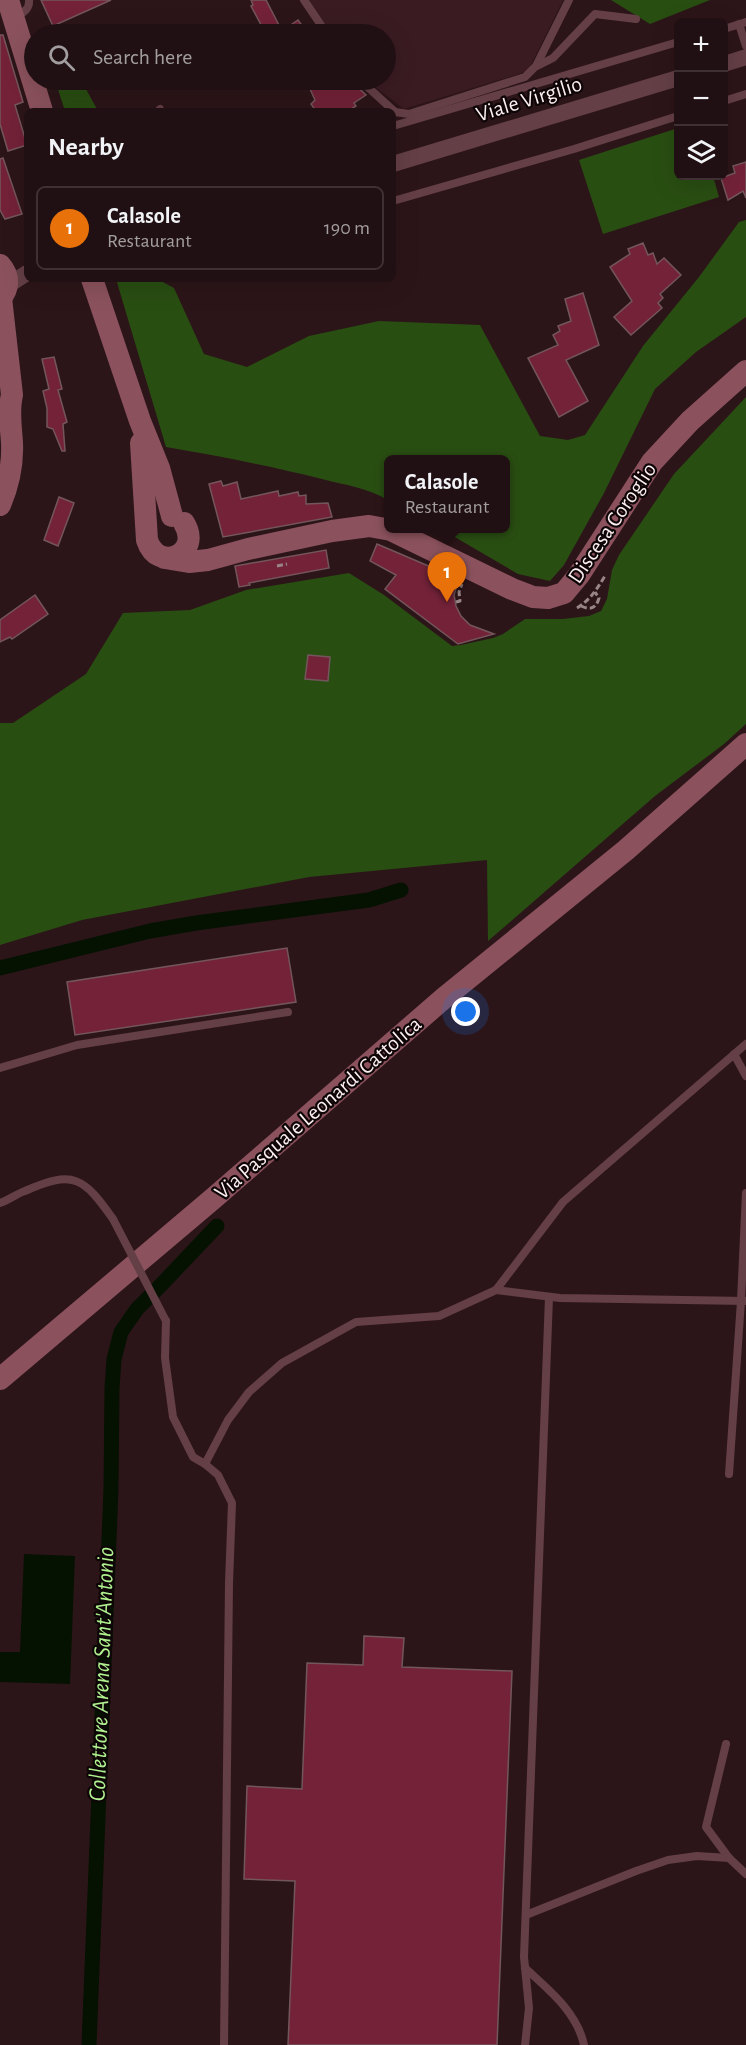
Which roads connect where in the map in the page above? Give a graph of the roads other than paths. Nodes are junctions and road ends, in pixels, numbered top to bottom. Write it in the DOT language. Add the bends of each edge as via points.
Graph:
graph roads {
  1 [pos="28,0"];
  2 [pos="304,0"];
  3 [pos="569,0"];
  4 [pos="11,9"];
  5 [pos="636,19"];
  6 [pos="742,23"];
  7 [pos="320,24"];
  8 [pos="674,43"];
  9 [pos="746,46"];
  10 [pos="24,52"];
  11 [pos="746,57"];
  12 [pos="728,62"];
  13 [pos="536,66"];
  14 [pos="674,79"];
  15 [pos="36,90"];
  16 [pos="371,90"];
  17 [pos="746,94"];
  18 [pos="728,99"];
  19 [pos="41,108"];
  20 [pos="391,108"];
  21 [pos="396,112"];
  22 [pos="674,117"];
  23 [pos="396,125"];
  24 [pos="396,163"];
  25 [pos="396,200"];
  26 [pos="24,274"];
  27 [pos="93,282"];
  28 [pos="3,284"];
  29 [pos="746,371"];
  30 [pos="4,402"];
  31 [pos="140,421"];
  32 [pos="0,504"];
  33 [pos="178,519"];
  34 [pos="384,529"];
  35 [pos="147,533"];
  36 [pos="399,533"];
  37 [pos="248,549"];
  38 [pos="165,558"];
  39 [pos="746,744"];
  40 [pos="288,1012"];
  41 [pos="746,1044"];
  42 [pos="734,1054"];
  43 [pos="0,1068"];
  44 [pos="746,1076"];
  45 [pos="746,1193"];
  46 [pos="0,1203"];
  47 [pos="496,1290"];
  48 [pos="549,1297"];
  49 [pos="744,1301"];
  50 [pos="0,1379"];
  51 [pos="205,1464"];
  52 [pos="729,1474"];
  53 [pos="726,1744"];
  54 [pos="729,1858"];
  55 [pos="746,1874"];
  56 [pos="526,1915"];
  57 [pos="525,1968"];
  58 [pos="224,2045"];
  59 [pos="525,2045"];
  60 [pos="584,2045"];
  1 -- 4 [label="lane" via="27,9"];
  2 -- 7 [label="lane"];
  3 -- 13 [label="lane"];
  4 -- 10 [label="street"];
  5 -- 13 [label="lane" via="595,14 553,58"];
  6 -- 9 [label="lane"];
  8 -- 23 [label="lane"];
  11 -- 12 [label="street"];
  13 -- 21 [label="lane" via="525,77 409,114"];
  14 -- 24 [label="street, Viale Virgilio"];
  15 -- 19 [label="street"];
  16 -- 20 [label="lane"];
  17 -- 18 [label="lane"];
  22 -- 25 [label="lane"];
  26 -- 28 [label="street"];
  27 -- 31 [label="street"];
  28 -- 30 [label="street" via="12,395"];
  29 -- 36 [label="street, Discesa Coroglio" via="690,421 652,462 564,593 533,597"];
  30 -- 32 [label="street" via="12,456"];
  31 -- 33 [label="street"];
  31 -- 35 [label="street"];
  33 -- 35 [label="street" via="159,517"];
  33 -- 37 [label="street, Discesa Coroglio" via="218,548"];
  33 -- 38 [label="street" via="189,536 188,543 180,555"];
  34 -- 37 [label="street, Discesa Coroglio" via="369,526 332,531"];
  35 -- 38 [label="street" via="153,552"];
  37 -- 38 [label="street, Discesa Coroglio" via="208,560"];
  39 -- 50 [label="street, Via Pasquale Leonardi Cattolica"];
  40 -- 43 [label="lane" via="78,1045"];
  41 -- 42 [label="lane"];
  42 -- 44 [label="lane"];
  42 -- 47 [label="lane" via="563,1203"];
  45 -- 49 [label="lane"];
  46 -- 51 [label="lane, bridge" via="61,1178 84,1184 100,1200 166,1321 165,1358 173,1417 193,1457"];
  47 -- 48 [label="lane"];
  47 -- 51 [label="lane" via="439,1316 356,1322 282,1364 249,1392 228,1420"];
  48 -- 49 [label="lane"];
  48 -- 56 [label="lane"];
  49 -- 52 [label="lane"];
  51 -- 58 [label="lane" via="218,1475 232,1503"];
  53 -- 54 [label="lane" via="706,1827"];
  54 -- 55 [label="lane"];
  54 -- 56 [label="lane" via="697,1856 668,1860"];
  56 -- 57 [label="lane"];
  57 -- 59 [label="lane" via="529,2008"];
  57 -- 60 [label="lane" via="563,2004 581,2032"];
}
